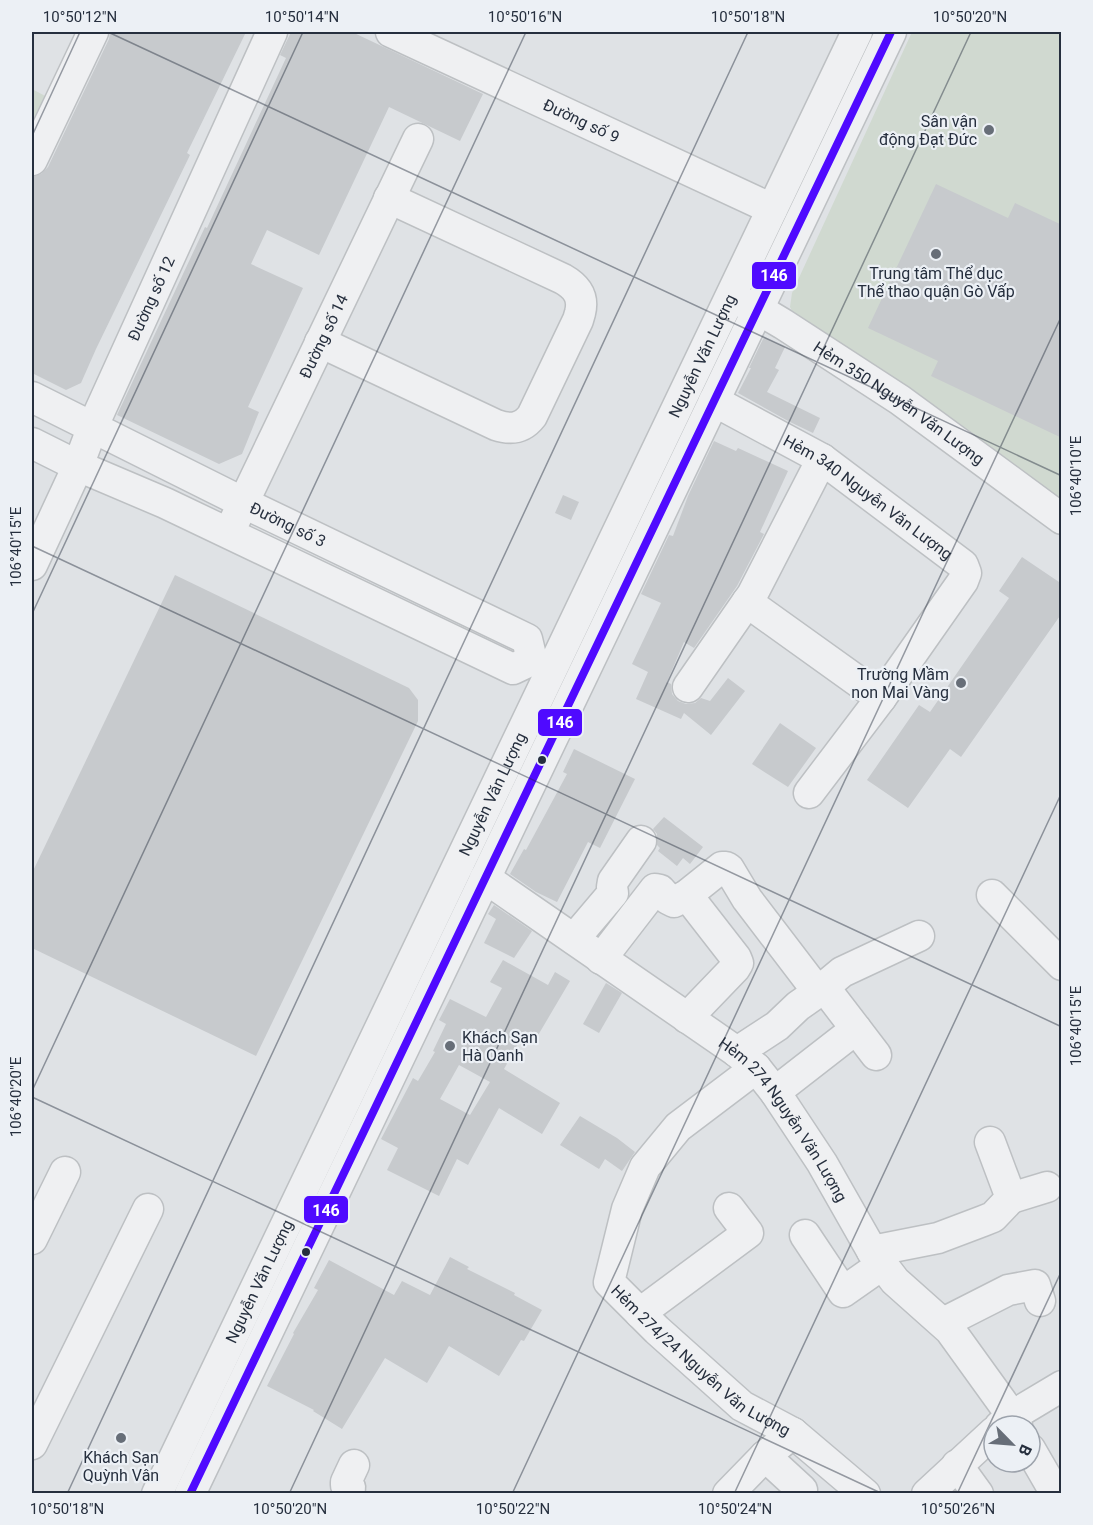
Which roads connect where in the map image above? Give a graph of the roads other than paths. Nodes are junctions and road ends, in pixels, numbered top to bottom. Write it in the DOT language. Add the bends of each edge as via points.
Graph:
graph roads {
  1 [pos="93,32"];
  2 [pos="272,32"];
  3 [pos="391,32"];
  4 [pos="857,32"];
  5 [pos="891,32"];
  6 [pos="418,139"];
  7 [pos="32,160"];
  8 [pos="389,198"];
  9 [pos="772,209"];
  10 [pos="730,296"];
  11 [pos="758,309"];
  12 [pos="320,342"];
  13 [pos="32,397"];
  14 [pos="714,401"];
  15 [pos="93,426"];
  16 [pos="32,443"];
  17 [pos="822,459"];
  18 [pos="78,466"];
  19 [pos="244,503"];
  20 [pos="1062,519"];
  21 [pos="229,534"];
  22 [pos="32,566"];
  23 [pos="747,602"];
  24 [pos="542,665"];
  25 [pos="578,684"];
  26 [pos="688,687"];
  27 [pos="881,698"];
  28 [pos="809,794"];
  29 [pos="641,841"];
  30 [pos="485,878"];
  31 [pos="687,895"];
  32 [pos="992,895"];
  33 [pos="919,936"];
  34 [pos="574,939"];
  35 [pos="601,959"];
  36 [pos="1054,964"];
  37 [pos="821,990"];
  38 [pos="687,1018"];
  39 [pos="856,1029"];
  40 [pos="876,1055"];
  41 [pos="747,1060"];
  42 [pos="775,1092"];
  43 [pos="990,1142"];
  44 [pos="323,1146"];
  45 [pos="350,1159"];
  46 [pos="65,1172"];
  47 [pos="1047,1188"];
  48 [pos="1011,1198"];
  49 [pos="729,1208"];
  50 [pos="148,1209"];
  51 [pos="805,1236"];
  52 [pos="32,1239"];
  53 [pos="877,1257"];
  54 [pos="1040,1301"];
  55 [pos="640,1313"];
  56 [pos="943,1323"];
  57 [pos="1059,1394"];
  58 [pos="1000,1414"];
  59 [pos="1025,1414"];
  60 [pos="792,1433"];
  61 [pos="32,1444"];
  62 [pos="982,1445"];
  63 [pos="1042,1464"];
  64 [pos="957,1465"];
  65 [pos="755,1474"];
  66 [pos="1055,1481"];
  67 [pos="157,1494"];
  68 [pos="190,1494"];
  69 [pos="728,1494"];
  70 [pos="800,1494"];
  71 [pos="864,1494"];
  72 [pos="927,1494"];
  73 [pos="978,1494"];
  1 -- 7 [label="street"];
  2 -- 15 [label="street, Đường số 12"];
  3 -- 9 [label="street, Đường số 9"];
  4 -- 9 [label="street, Nguyễn Văn Lượng"];
  5 -- 11 [label="street, Nguyễn Văn Lượng"];
  6 -- 8 [label="street, Đường số 14"];
  8 -- 12 [label="street, Đường số 14"];
  8 -- 12 [label="street" via="575,287 582,306 566,347 532,416 512,429"];
  9 -- 10 [label="street, Nguyễn Văn Lượng"];
  10 -- 11 [label="street, Hẻm 350 Nguyễn Văn Lượng"];
  10 -- 24 [label="street, Nguyễn Văn Lượng"];
  11 -- 14 [label="street, Nguyễn Văn Lượng"];
  11 -- 20 [label="street, Hẻm 350 Nguyễn Văn Lượng" via="900,400"];
  12 -- 19 [label="street, Đường số 14"];
  13 -- 15 [label="street, Đường số 3"];
  14 -- 17 [label="street, Hẻm 340 Nguyễn Văn Lượng"];
  14 -- 25 [label="street, Nguyễn Văn Lượng"];
  15 -- 18 [label="street, Đường số 12"];
  15 -- 19 [label="street, Đường số 3"];
  16 -- 18 [label="street, Đường số 3"];
  17 -- 23 [label="street"];
  17 -- 27 [label="street, Hẻm 340 Nguyễn Văn Lượng" via="963,565 966,573"];
  18 -- 21 [label="street, Đường số 3"];
  18 -- 22 [label="street, Đường số 12"];
  19 -- 21 [label="street, Đường số 14"];
  19 -- 24 [label="street, Đường số 3" via="528,639"];
  21 -- 24 [label="street, Đường số 3" via="513,669"];
  23 -- 26 [label="street"];
  23 -- 27 [label="street"];
  24 -- 25 [label="street"];
  24 -- 44 [label="street, Nguyễn Văn Lượng"];
  25 -- 30 [label="street, Nguyễn Văn Lượng"];
  27 -- 28 [label="street, Hẻm 340 Nguyễn Văn Lượng"];
  29 -- 34 [label="street" via="613,881 613,893"];
  30 -- 34 [label="street, Hẻm 274 Nguyễn Văn Lượng"];
  30 -- 45 [label="street, Nguyễn Văn Lượng"];
  31 -- 35 [label="street" via="674,902 655,889"];
  31 -- 37 [label="street" via="722,867 729,868 747,899"];
  31 -- 38 [label="street" via="738,963"];
  32 -- 36 [label="street"];
  33 -- 37 [label="street" via="842,972"];
  34 -- 35 [label="street, Hẻm 274 Nguyễn Văn Lượng"];
  35 -- 38 [label="street, Hẻm 274 Nguyễn Văn Lượng"];
  37 -- 39 [label="street"];
  37 -- 41 [label="street" via="798,1006"];
  38 -- 41 [label="street, Hẻm 274 Nguyễn Văn Lượng"];
  39 -- 40 [label="street"];
  39 -- 42 [label="street"];
  41 -- 42 [label="street, Hẻm 274 Nguyễn Văn Lượng"];
  41 -- 55 [label="street, Hẻm 274/24 Nguyễn Văn Lượng" via="678,1127 645,1167 627,1209 609,1282"];
  42 -- 53 [label="street, Hẻm 274 Nguyễn Văn Lượng"];
  43 -- 48 [label="street"];
  44 -- 45 [label="street"];
  44 -- 67 [label="street, Nguyễn Văn Lượng"];
  45 -- 68 [label="street, Nguyễn Văn Lượng"];
  46 -- 52 [label="street"];
  47 -- 48 [label="street"];
  48 -- 53 [label="street" via="993,1217"];
  49 -- 55 [label="street" via="748,1233"];
  50 -- 61 [label="street"];
  51 -- 53 [label="street" via="843,1292"];
  53 -- 56 [label="street, Hẻm 274 Nguyễn Văn Lượng" via="896,1281"];
  54 -- 56 [label="street" via="1035,1286 1008,1290"];
  55 -- 60 [label="street, Hẻm 274/24 Nguyễn Văn Lượng" via="742,1406"];
  56 -- 58 [label="street, Hẻm 274 Nguyễn Văn Lượng"];
  57 -- 59 [label="street"];
  60 -- 65 [label="street"];
  60 -- 71 [label="street, Hẻm 274/24 Nguyễn Văn Lượng"];
  62 -- 64 [label="street"];
  63 -- 66 [label="street"];
  64 -- 72 [label="street"];
  64 -- 73 [label="street"];
  65 -- 69 [label="street"];
  65 -- 70 [label="street" via="802,1490"];
}
